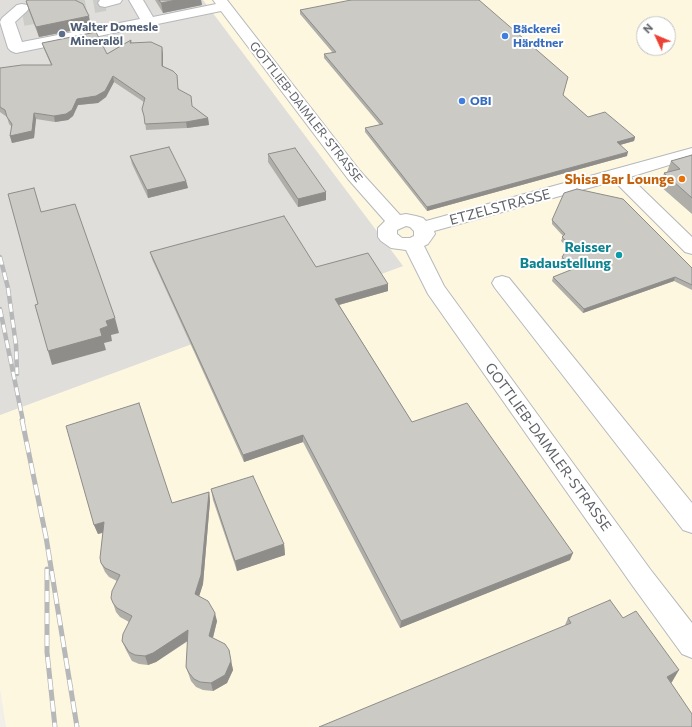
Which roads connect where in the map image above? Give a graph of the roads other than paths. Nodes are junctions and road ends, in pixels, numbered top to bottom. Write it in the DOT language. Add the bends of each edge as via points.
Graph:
graph roads {
  1 [pos="136,0"];
  2 [pos="222,3"];
  3 [pos="22,13"];
  4 [pos="149,22"];
  5 [pos="692,153"];
  6 [pos="618,175"];
  7 [pos="418,236"];
  8 [pos="692,248"];
  9 [pos="502,283"];
  10 [pos="692,522"];
  11 [pos="692,645"];
  1 -- 4 [label="street"];
  2 -- 4 [label="street"];
  2 -- 7 [label="street, GOTTLIEB-DAIMLER-STRASSE" via="354,175 396,222 387,228 388,237 398,244"];
  3 -- 4 [label="street" via="7,21 16,48"];
  5 -- 6 [label="street, ETZELSTRASSE"];
  6 -- 7 [label="street, ETZELSTRASSE"];
  6 -- 8 [label="street"];
  7 -- 11 [label="street, GOTTLIEB-DAIMLER-STRASSE" via="435,289"];
  9 -- 10 [label="street"];
}
